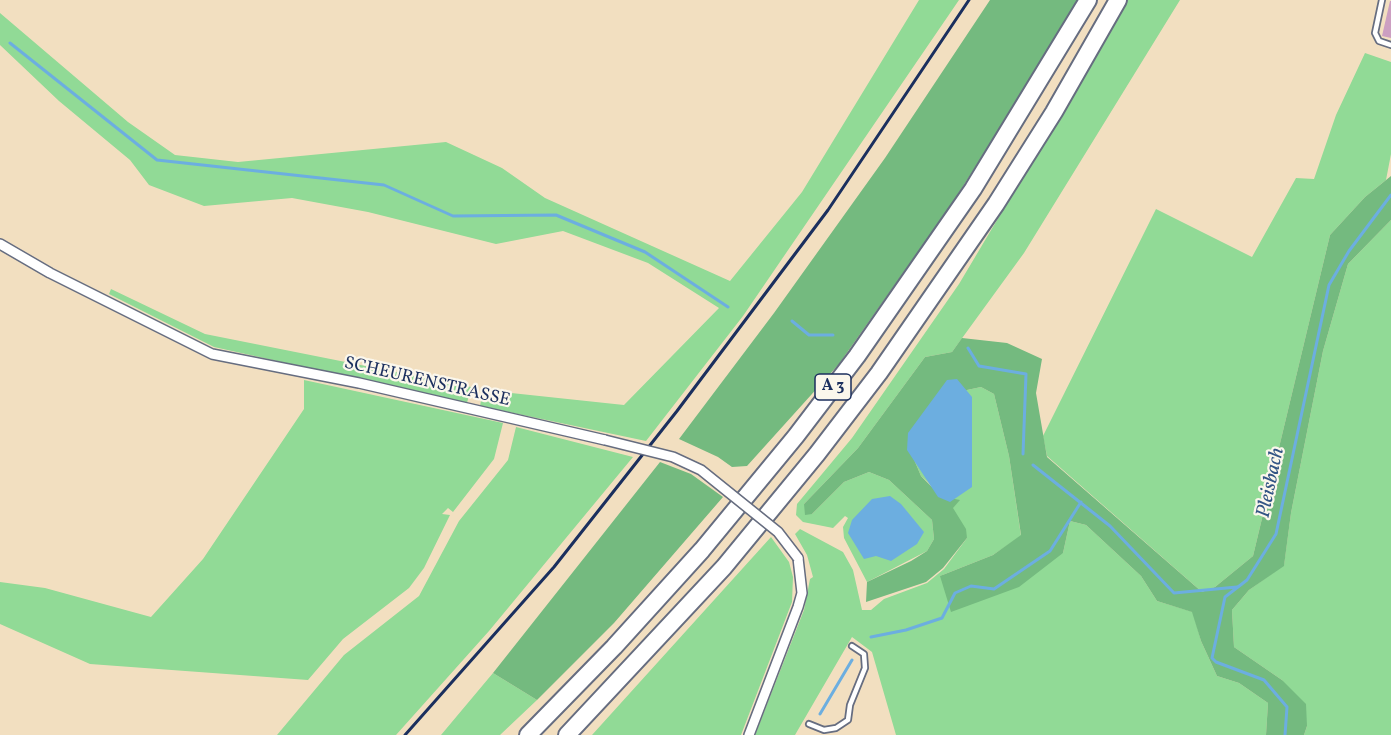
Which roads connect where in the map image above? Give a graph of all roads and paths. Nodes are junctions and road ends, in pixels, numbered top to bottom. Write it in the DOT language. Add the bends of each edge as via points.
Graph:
graph roads {
  1 [pos="1088,0"];
  2 [pos="1118,0"];
  3 [pos="1382,0"];
  4 [pos="1391,45"];
  5 [pos="0,244"];
  6 [pos="852,646"];
  7 [pos="809,724"];
  8 [pos="528,735"];
  9 [pos="567,735"];
  10 [pos="748,735"];
  1 -- 8 [label="highway, A 3" via="973,189 836,383 702,550"];
  2 -- 9 [label="highway, A 3" via="996,204 879,373 724,567"];
  3 -- 4 [label="lane" via="1375,33 1379,41"];
  5 -- 10 [label="street, SCHEURENSTRASSE, bridge" via="212,354 359,383 605,440 673,457 701,470 778,532 798,558 802,593"];
  6 -- 7 [label="lane" via="864,654 865,668 848,720 824,730"];
}
